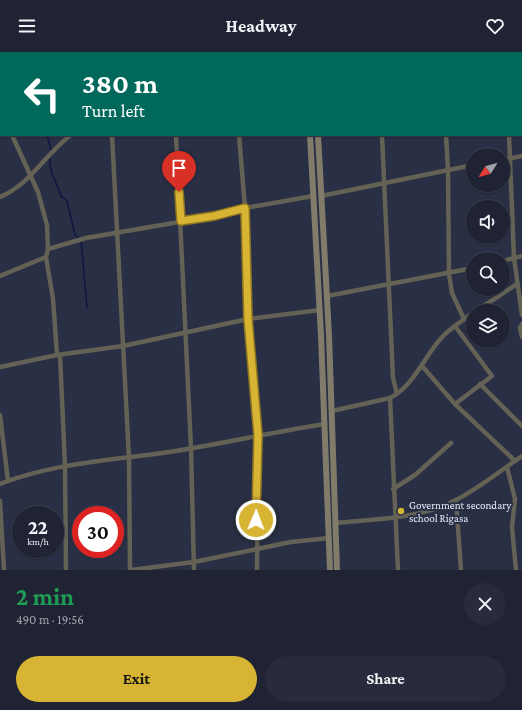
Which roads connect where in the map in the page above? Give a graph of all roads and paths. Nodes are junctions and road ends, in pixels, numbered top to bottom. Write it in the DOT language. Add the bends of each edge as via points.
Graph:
graph roads {
  1 [pos="12,136"];
  2 [pos="70,136"];
  3 [pos="112,136"];
  4 [pos="176,136"];
  5 [pos="239,136"];
  6 [pos="310,136"];
  7 [pos="318,136"];
  8 [pos="382,136"];
  9 [pos="446,136"];
  10 [pos="509,136"];
  11 [pos="510,148"];
  12 [pos="522,156"];
  13 [pos="510,159"];
  14 [pos="466,166"];
  15 [pos="448,170"];
  16 [pos="31,178"];
  17 [pos="385,182"];
  18 [pos="313,196"];
  19 [pos="321,196"];
  20 [pos="0,197"];
  21 [pos="245,208"];
  22 [pos="181,221"];
  23 [pos="116,233"];
  24 [pos="48,249"];
  25 [pos="522,256"];
  26 [pos="46,257"];
  27 [pos="514,258"];
  28 [pos="510,259"];
  29 [pos="466,270"];
  30 [pos="449,274"];
  31 [pos="0,276"];
  32 [pos="388,284"];
  33 [pos="517,284"];
  34 [pos="327,296"];
  35 [pos="487,304"];
  36 [pos="320,310"];
  37 [pos="522,316"];
  38 [pos="248,319"];
  39 [pos="464,319"];
  40 [pos="522,324"];
  41 [pos="455,326"];
  42 [pos="185,334"];
  43 [pos="522,337"];
  44 [pos="123,346"];
  45 [pos="59,355"];
  46 [pos="422,366"];
  47 [pos="0,367"];
  48 [pos="480,384"];
  49 [pos="397,394"];
  50 [pos="390,398"];
  51 [pos="455,404"];
  52 [pos="332,411"];
  53 [pos="0,415"];
  54 [pos="324,424"];
  55 [pos="522,426"];
  56 [pos="258,435"];
  57 [pos="451,443"];
  58 [pos="191,448"];
  59 [pos="522,456"];
  60 [pos="129,458"];
  61 [pos="515,461"];
  62 [pos="66,466"];
  63 [pos="507,466"];
  64 [pos="8,481"];
  65 [pos="0,484"];
  66 [pos="393,489"];
  67 [pos="456,500"];
  68 [pos="0,501"];
  69 [pos="396,517"];
  70 [pos="336,523"];
  71 [pos="329,538"];
  72 [pos="256,549"];
  73 [pos="194,562"];
  74 [pos="4,570"];
  75 [pos="66,570"];
  76 [pos="130,570"];
  77 [pos="194,570"];
  78 [pos="257,570"];
  79 [pos="330,570"];
  80 [pos="337,570"];
  81 [pos="398,570"];
  82 [pos="461,570"];
  83 [pos="516,570"];
  1 -- 16 [label="street"];
  2 -- 16 [label="street"];
  3 -- 23 [label="street"];
  4 -- 22 [label="street"];
  5 -- 21 [label="street"];
  6 -- 18 [label="main road"];
  7 -- 19 [label="main road"];
  8 -- 17 [label="street"];
  9 -- 15 [label="street"];
  10 -- 11 [label="street"];
  12 -- 13 [label="street"];
  13 -- 27 [label="street"];
  14 -- 15 [label="street"];
  15 -- 17 [label="street"];
  15 -- 30 [label="street"];
  16 -- 20 [label="street"];
  16 -- 24 [label="street" via="43,205"];
  17 -- 19 [label="street"];
  17 -- 32 [label="street"];
  18 -- 21 [label="street"];
  18 -- 36 [label="main road"];
  19 -- 34 [label="main road"];
  21 -- 22 [label="street"];
  21 -- 38 [label="street"];
  22 -- 23 [label="street"];
  22 -- 42 [label="street"];
  23 -- 24 [label="street" via="86,238"];
  23 -- 44 [label="street"];
  24 -- 26 [label="street"];
  25 -- 27 [label="street"];
  26 -- 31 [label="street"];
  26 -- 45 [label="street"];
  27 -- 28 [label="street"];
  27 -- 33 [label="street"];
  29 -- 30 [label="street"];
  30 -- 32 [label="street"];
  30 -- 39 [label="street" via="452,293"];
  32 -- 34 [label="street"];
  32 -- 49 [label="street" via="392,378"];
  33 -- 35 [label="street"];
  33 -- 37 [label="street"];
  34 -- 52 [label="main road"];
  36 -- 38 [label="street"];
  36 -- 54 [label="main road"];
  38 -- 42 [label="street"];
  38 -- 56 [label="street"];
  39 -- 41 [label="street"];
  40 -- 43 [label="street"];
  41 -- 46 [label="street" via="443,336"];
  41 -- 48 [label="street" via="492,376"];
  42 -- 44 [label="street"];
  42 -- 58 [label="street"];
  44 -- 45 [label="street"];
  44 -- 60 [label="street"];
  45 -- 47 [label="street"];
  45 -- 62 [label="street"];
  46 -- 49 [label="street"];
  46 -- 51 [label="street"];
  48 -- 51 [label="street"];
  48 -- 55 [label="street"];
  49 -- 50 [label="street"];
  50 -- 52 [label="street"];
  50 -- 66 [label="street"];
  51 -- 61 [label="street"];
  52 -- 70 [label="main road"];
  53 -- 64 [label="street"];
  54 -- 56 [label="street"];
  54 -- 71 [label="main road"];
  56 -- 58 [label="street"];
  56 -- 72 [label="street"];
  57 -- 66 [label="street" via="415,475"];
  58 -- 60 [label="street"];
  58 -- 73 [label="street"];
  59 -- 61 [label="street"];
  60 -- 62 [label="street"];
  60 -- 76 [label="street"];
  61 -- 63 [label="street"];
  62 -- 64 [label="street"];
  62 -- 75 [label="street"];
  63 -- 67 [label="street"];
  63 -- 83 [label="street" via="515,499 512,527"];
  64 -- 65 [label="street"];
  66 -- 69 [label="street"];
  67 -- 69 [label="street" via="444,506"];
  67 -- 82 [label="street"];
  68 -- 74 [label="street"];
  69 -- 70 [label="street"];
  69 -- 81 [label="street"];
  70 -- 80 [label="main road"];
  71 -- 72 [label="street"];
  71 -- 79 [label="main road"];
  72 -- 73 [label="street"];
  72 -- 78 [label="street"];
  73 -- 76 [label="street"];
  73 -- 77 [label="street"];
}
